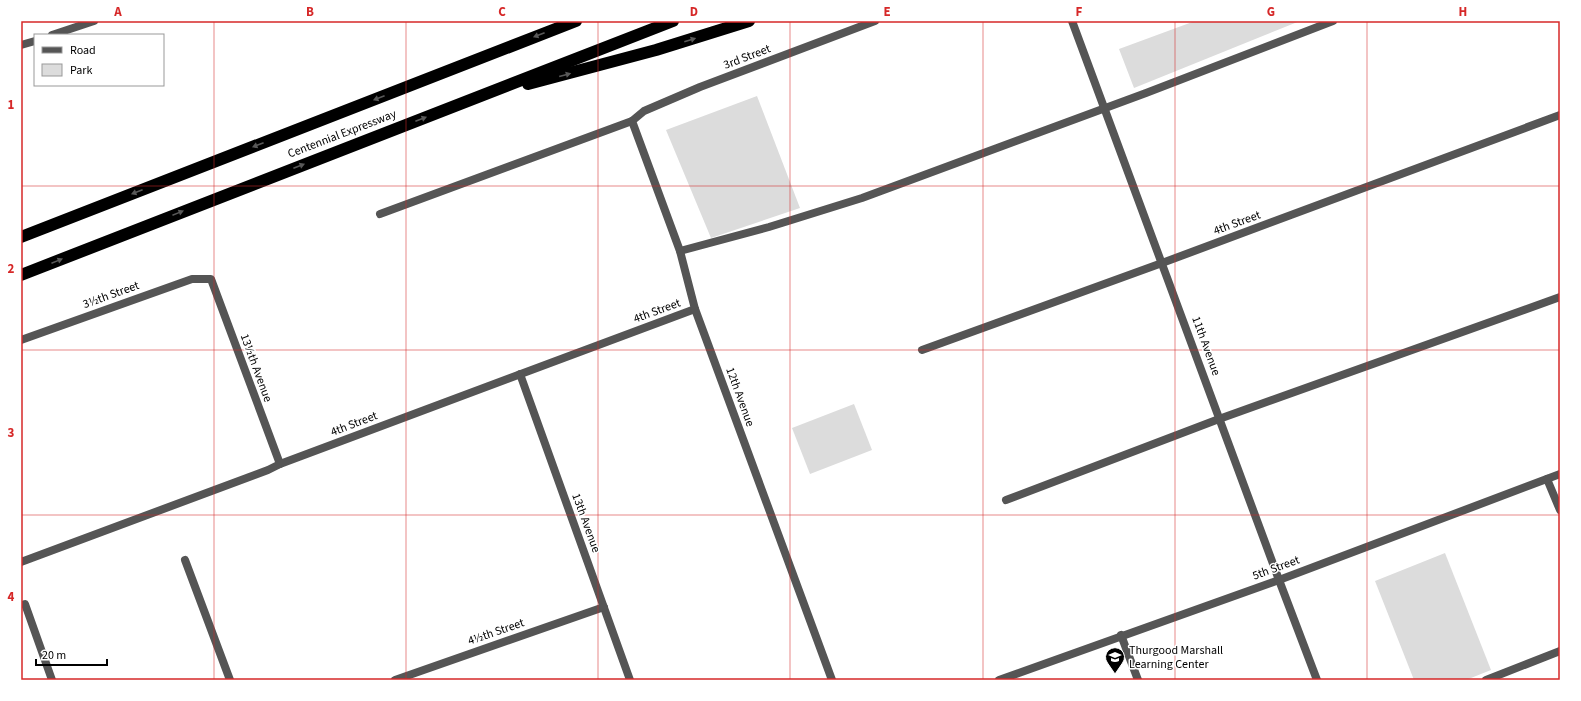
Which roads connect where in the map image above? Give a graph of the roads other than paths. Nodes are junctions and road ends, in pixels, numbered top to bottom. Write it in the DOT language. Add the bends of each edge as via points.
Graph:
graph roads {
  1 [pos="94,21"];
  2 [pos="576,21"];
  3 [pos="672,21"];
  4 [pos="749,21"];
  5 [pos="875,21"];
  6 [pos="1072,21"];
  7 [pos="1333,21"];
  8 [pos="55,34"];
  9 [pos="34,41"];
  10 [pos="21,45"];
  11 [pos="473,99"];
  12 [pos="1104,109"];
  13 [pos="1560,116"];
  14 [pos="632,121"];
  15 [pos="380,214"];
  16 [pos="21,237"];
  17 [pos="680,251"];
  18 [pos="1162,263"];
  19 [pos="21,275"];
  20 [pos="210,279"];
  21 [pos="1560,297"];
  22 [pos="696,309"];
  23 [pos="21,340"];
  24 [pos="922,350"];
  25 [pos="520,374"];
  26 [pos="1220,419"];
  27 [pos="280,464"];
  28 [pos="1560,474"];
  29 [pos="1547,479"];
  30 [pos="1006,500"];
  31 [pos="1560,510"];
  32 [pos="185,560"];
  33 [pos="21,562"];
  34 [pos="1279,580"];
  35 [pos="25,604"];
  36 [pos="604,606"];
  37 [pos="1121,635"];
  38 [pos="1560,651"];
  39 [pos="52,680"];
  40 [pos="230,680"];
  41 [pos="395,680"];
  42 [pos="630,680"];
  43 [pos="832,680"];
  44 [pos="999,680"];
  45 [pos="1138,680"];
  46 [pos="1317,680"];
  47 [pos="1486,680"];
  1 -- 8 [label="street"];
  2 -- 16 [label="highway, Centennial Expressway, one-way"];
  3 -- 11 [label="highway, Centennial Expressway"];
  11 -- 4 [label="highway, one-way" via="656,50"];
  5 -- 14 [label="street, 3rd Street" via="700,87 644,111"];
  6 -- 12 [label="street, 11th Avenue"];
  7 -- 12 [label="street"];
  9 -- 10 [label="street"];
  19 -- 11 [label="highway, Centennial Expressway, one-way"];
  12 -- 17 [label="street" via="862,198"];
  12 -- 18 [label="street, 11th Avenue"];
  13 -- 18 [label="street, 4th Street"];
  14 -- 15 [label="street, 3rd Street"];
  14 -- 17 [label="street, 12th Avenue"];
  17 -- 22 [label="street, 12th Avenue"];
  18 -- 24 [label="street, 4th Street"];
  18 -- 26 [label="street, 11th Avenue"];
  20 -- 23 [label="street, 3½th Street" via="192,279"];
  20 -- 27 [label="street, 13½th Avenue"];
  21 -- 26 [label="street"];
  22 -- 25 [label="street, 4th Street"];
  22 -- 43 [label="street, 12th Avenue"];
  25 -- 27 [label="street, 4th Street"];
  25 -- 36 [label="street, 13th Avenue"];
  26 -- 30 [label="street"];
  26 -- 34 [label="street, 11th Avenue"];
  27 -- 33 [label="street, 4th Street"];
  28 -- 29 [label="street, 5th Street"];
  29 -- 31 [label="street"];
  29 -- 34 [label="street, 5th Street"];
  32 -- 40 [label="street"];
  34 -- 37 [label="street, 5th Street"];
  34 -- 46 [label="street, 11th Avenue"];
  35 -- 39 [label="street"];
  36 -- 41 [label="street, 4½th Street"];
  36 -- 42 [label="street, 13th Avenue"];
  37 -- 44 [label="street, 5th Street"];
  37 -- 45 [label="street"];
  38 -- 47 [label="street"];
}
